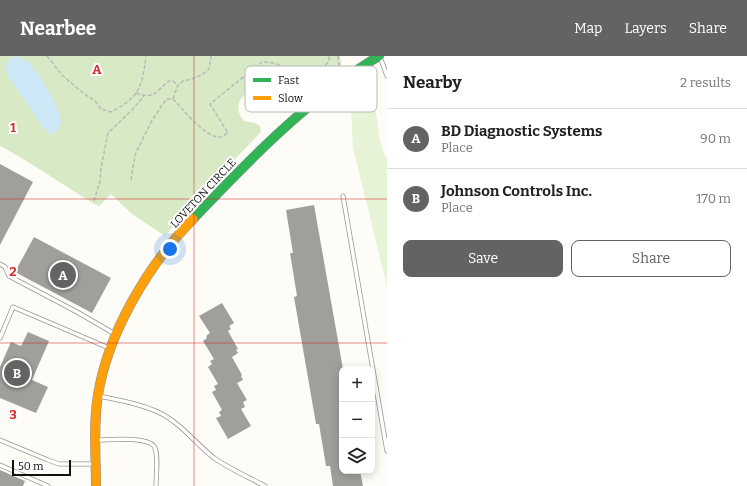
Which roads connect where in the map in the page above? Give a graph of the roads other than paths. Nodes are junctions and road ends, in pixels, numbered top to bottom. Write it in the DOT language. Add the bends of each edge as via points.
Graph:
graph roads {
  1 [pos="379,56"];
  2 [pos="363,66"];
  3 [pos="387,76"];
  4 [pos="301,112"];
  5 [pos="343,196"];
  6 [pos="0,264"];
  7 [pos="116,335"];
  8 [pos="0,338"];
  9 [pos="110,348"];
  10 [pos="97,396"];
  11 [pos="0,440"];
  12 [pos="96,440"];
  13 [pos="387,451"];
  14 [pos="96,464"];
  15 [pos="0,465"];
  16 [pos="48,486"];
  17 [pos="96,486"];
  18 [pos="156,486"];
  19 [pos="265,486"];
  1 -- 2 [label="street, LOVETON CIRCLE"];
  1 -- 3 [label="lane"];
  4 -- 7 [label="street, LOVETON CIRCLE" via="189,223 147,280"];
  5 -- 13 [label="lane"];
  6 -- 7 [label="lane" via="10,276"];
  7 -- 9 [label="street, LOVETON CIRCLE"];
  8 -- 9 [label="lane" via="13,307"];
  9 -- 10 [label="street, LOVETON CIRCLE"];
  10 -- 12 [label="street, LOVETON CIRCLE"];
  10 -- 19 [label="lane" via="158,412 174,422 216,459"];
  11 -- 14 [label="lane" via="59,464"];
  12 -- 14 [label="street, LOVETON CIRCLE"];
  12 -- 18 [label="lane" via="149,442 154,446 156,453"];
  14 -- 17 [label="street, LOVETON CIRCLE"];
  15 -- 16 [label="lane"];
}
